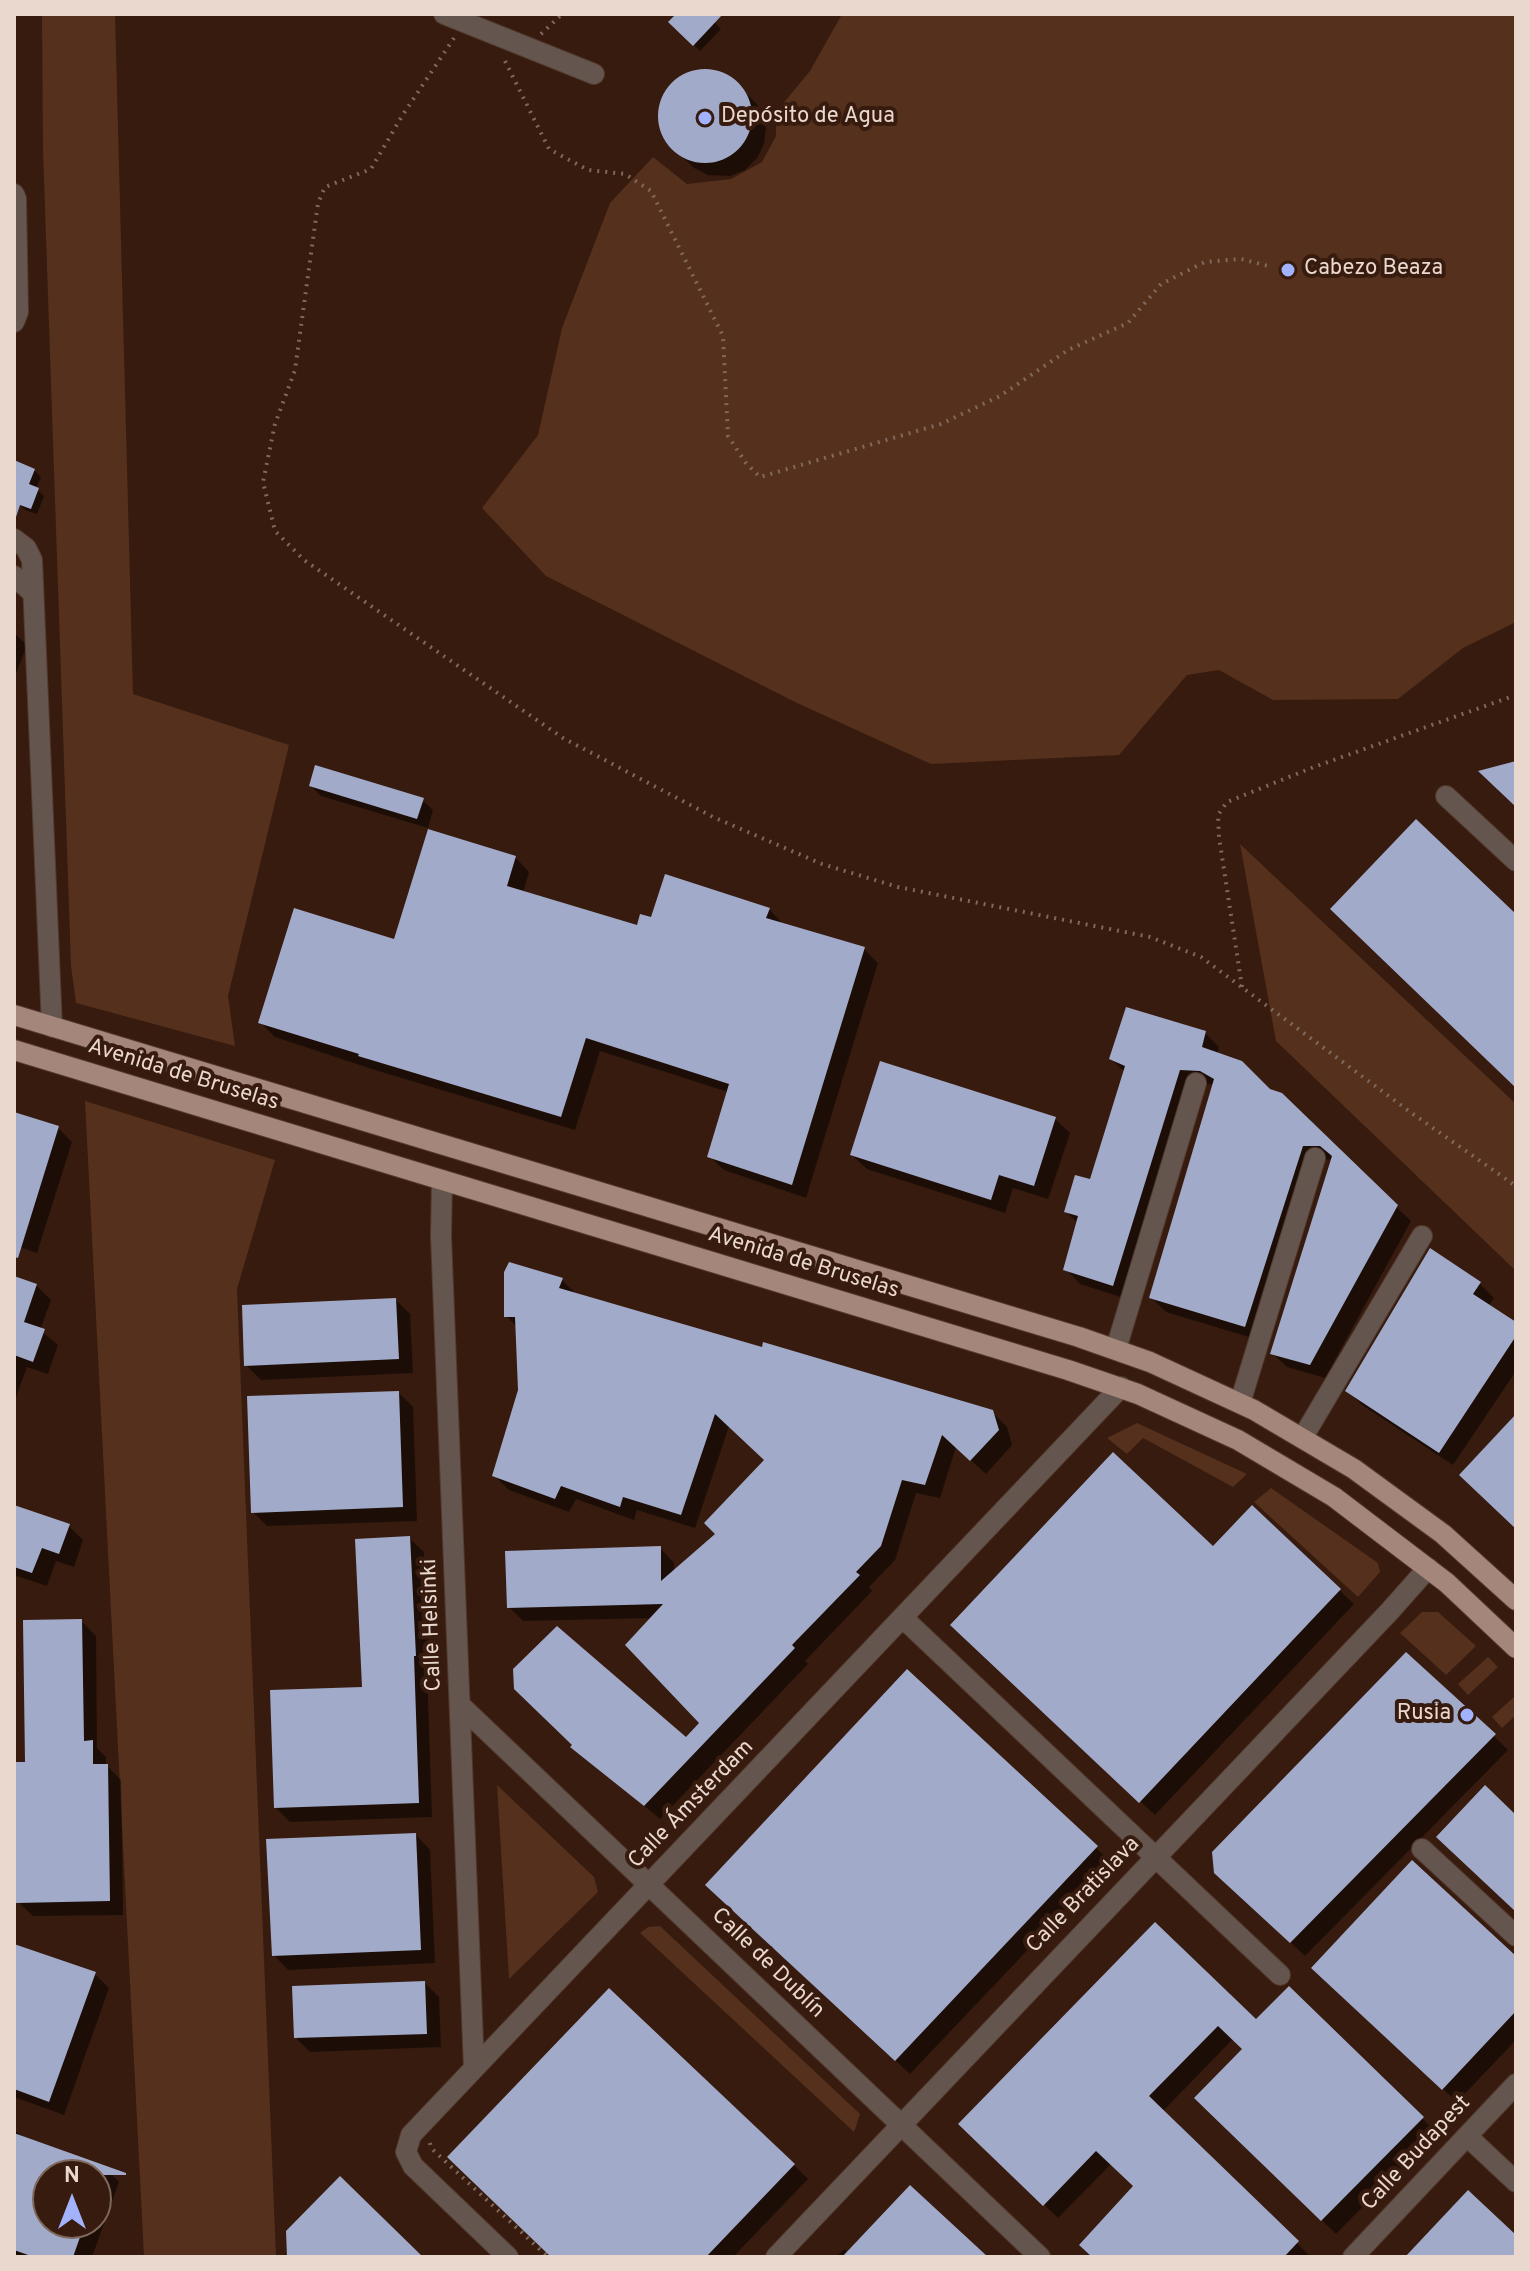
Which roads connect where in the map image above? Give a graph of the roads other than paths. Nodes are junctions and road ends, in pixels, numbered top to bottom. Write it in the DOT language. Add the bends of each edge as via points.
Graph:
graph roads {
  1 [pos="444,14"];
  2 [pos="594,74"];
  3 [pos="14,194"];
  4 [pos="14,322"];
  5 [pos="14,539"];
  6 [pos="14,558"];
  7 [pos="26,582"];
  8 [pos="1446,796"];
  9 [pos="1516,861"];
  10 [pos="14,1015"];
  11 [pos="52,1027"];
  12 [pos="14,1050"];
  13 [pos="45,1059"];
  14 [pos="1196,1083"];
  15 [pos="450,1148"];
  16 [pos="1315,1158"];
  17 [pos="442,1180"];
  18 [pos="1422,1236"];
  19 [pos="1116,1349"];
  20 [pos="1136,1357"];
  21 [pos="1121,1387"];
  22 [pos="1240,1403"];
  23 [pos="1303,1437"];
  24 [pos="1452,1541"];
  25 [pos="1428,1568"];
  26 [pos="1516,1600"];
  27 [pos="903,1618"];
  28 [pos="1516,1648"];
  29 [pos="461,1706"];
  30 [pos="1422,1849"];
  31 [pos="1154,1858"];
  32 [pos="649,1885"];
  33 [pos="1516,1936"];
  34 [pos="1280,1975"];
  35 [pos="474,2068"];
  36 [pos="1516,2084"];
  37 [pos="900,2124"];
  38 [pos="1467,2136"];
  39 [pos="1516,2182"];
  40 [pos="508,2257"];
  41 [pos="776,2257"];
  42 [pos="1040,2257"];
  43 [pos="1353,2257"];
  1 -- 2 [label="street"];
  3 -- 4 [label="street"];
  5 -- 7 [label="street" via="32,560"];
  6 -- 7 [label="street" via="25,566"];
  7 -- 11 [label="street"];
  8 -- 9 [label="street"];
  10 -- 11 [label="main road, Avenida de Bruselas"];
  11 -- 13 [label="main road"];
  11 -- 15 [label="main road, Avenida de Bruselas"];
  12 -- 13 [label="main road, Avenida de Bruselas"];
  13 -- 17 [label="main road, Avenida de Bruselas"];
  14 -- 19 [label="street"];
  15 -- 17 [label="main road"];
  15 -- 19 [label="main road, Avenida de Bruselas"];
  16 -- 22 [label="street"];
  17 -- 21 [label="main road, Avenida de Bruselas"];
  17 -- 29 [label="street, Calle Helsinki"];
  18 -- 23 [label="street"];
  19 -- 20 [label="main road, Avenida de Bruselas"];
  20 -- 21 [label="main road"];
  20 -- 22 [label="main road, Avenida de Bruselas"];
  21 -- 25 [label="main road, Avenida de Bruselas" via="1270,1458 1354,1511"];
  21 -- 27 [label="street, Calle Ámsterdam"];
  22 -- 23 [label="main road, Avenida de Bruselas"];
  23 -- 24 [label="main road, Avenida de Bruselas"];
  24 -- 25 [label="main road"];
  24 -- 26 [label="main road, Avenida de Bruselas"];
  25 -- 28 [label="main road, Avenida de Bruselas"];
  25 -- 31 [label="street, Calle Bratislava"];
  27 -- 31 [label="street"];
  27 -- 32 [label="street, Calle Ámsterdam"];
  29 -- 32 [label="street, Calle de Dublín"];
  29 -- 35 [label="street, Calle Helsinki"];
  30 -- 33 [label="street"];
  31 -- 34 [label="street"];
  31 -- 37 [label="street, Calle Bratislava"];
  32 -- 35 [label="street, Calle Ámsterdam"];
  32 -- 37 [label="street, Calle de Dublín"];
  35 -- 40 [label="street, Calle Ámsterdam" via="411,2135 406,2152 413,2166"];
  36 -- 38 [label="street, Calle Budapest"];
  37 -- 41 [label="street, Calle Bratislava"];
  37 -- 42 [label="street, Calle de Dublín"];
  38 -- 39 [label="street"];
  38 -- 43 [label="street, Calle Budapest"];
}
